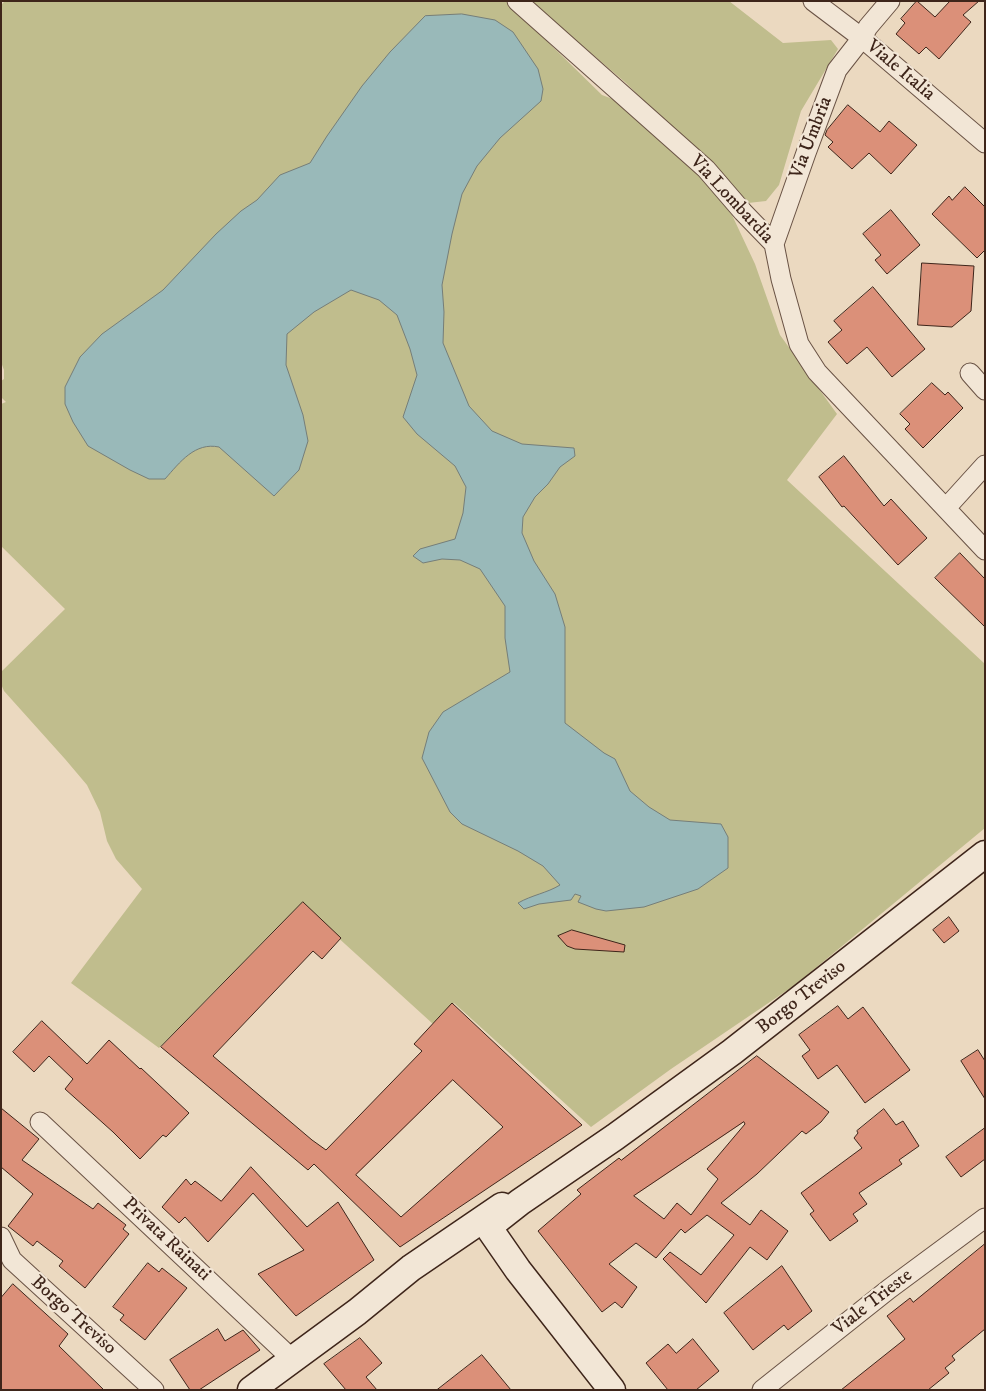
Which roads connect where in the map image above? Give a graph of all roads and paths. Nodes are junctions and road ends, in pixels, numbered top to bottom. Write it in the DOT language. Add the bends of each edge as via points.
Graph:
graph roads {
  1 [pos="517,1"];
  2 [pos="813,1"];
  3 [pos="890,1"];
  4 [pos="862,38"];
  5 [pos="985,143"];
  6 [pos="774,244"];
  7 [pos="970,373"];
  8 [pos="985,390"];
  9 [pos="985,465"];
  10 [pos="946,508"];
  11 [pos="985,550"];
  12 [pos="985,854"];
  13 [pos="40,1122"];
  14 [pos="615,1138"];
  15 [pos="985,1218"];
  16 [pos="492,1232"];
  17 [pos="1,1237"];
  18 [pos="455,1239"];
  19 [pos="357,1312"];
  20 [pos="292,1359"];
  21 [pos="154,1390"];
  22 [pos="251,1390"];
  23 [pos="612,1390"];
  24 [pos="762,1390"];
  1 -- 6 [label="street, Via Lombardia" via="706,169"];
  2 -- 4 [label="street, Viale Italia"];
  3 -- 4 [label="street, Via Umbria"];
  4 -- 5 [label="street, Viale Italia"];
  4 -- 6 [label="street, Via Umbria" via="837,70"];
  6 -- 10 [label="street, Via Lombardia" via="803,351 817,372"];
  7 -- 8 [label="street"];
  9 -- 10 [label="street"];
  10 -- 11 [label="street, Via Lombardia"];
  12 -- 14 [label="street, Borgo Treviso" via="732,1052"];
  13 -- 20 [label="street, Privata Rainati"];
  14 -- 16 [label="street, Borgo Treviso" via="585,1166"];
  14 -- 18 [label="street, Borgo Treviso" via="578,1155 536,1181"];
  15 -- 24 [label="street, Viale Trieste" via="888,1289"];
  16 -- 18 [label="street, Borgo Treviso" via="484,1229 466,1239"];
  16 -- 19 [label="street, Borgo Treviso" via="406,1288"];
  16 -- 23 [label="street"];
  17 -- 21 [label="street, Borgo Treviso" via="12,1260"];
  18 -- 19 [label="street, Borgo Treviso" via="411,1268"];
  19 -- 20 [label="street, Borgo Treviso"];
  20 -- 22 [label="street, Borgo Treviso"];
}
